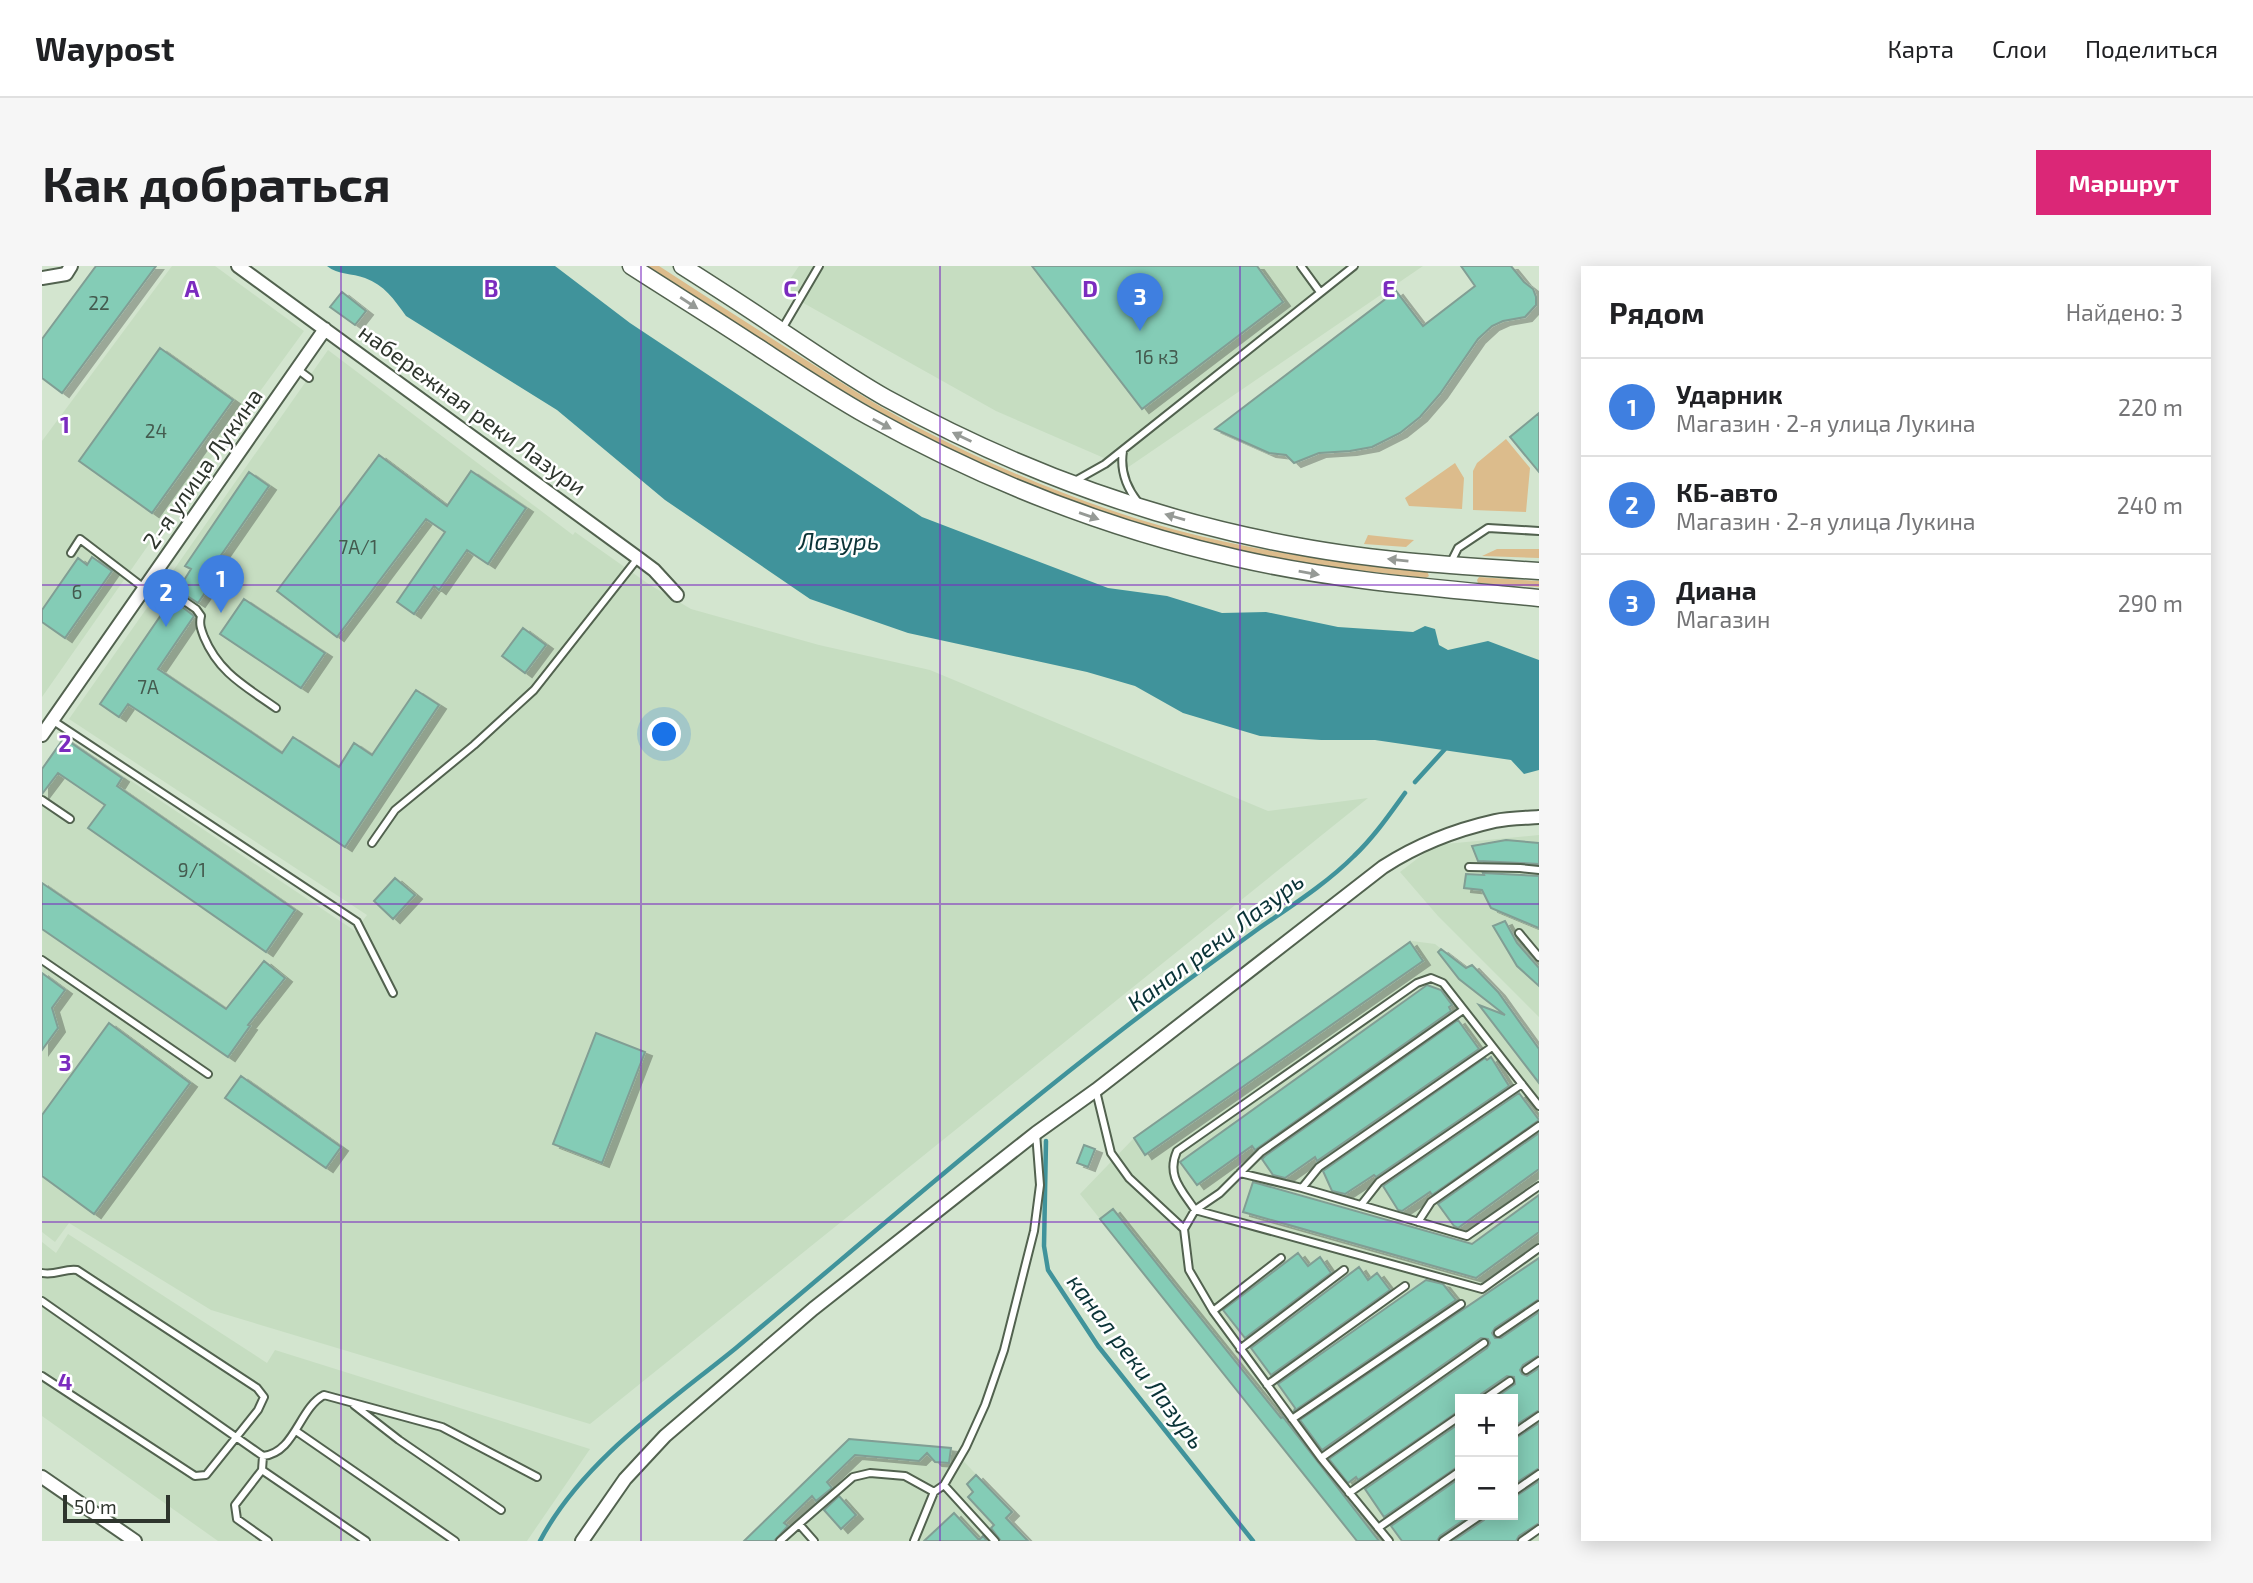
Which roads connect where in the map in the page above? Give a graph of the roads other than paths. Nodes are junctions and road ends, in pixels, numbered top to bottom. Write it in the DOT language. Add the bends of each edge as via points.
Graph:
graph roads {
  1 [pos="71,266"];
  2 [pos="238,266"];
  3 [pos="631,266"];
  4 [pos="682,266"];
  5 [pos="819,266"];
  6 [pos="1301,266"];
  7 [pos="1354,266"];
  8 [pos="42,278"];
  9 [pos="1320,292"];
  10 [pos="325,329"];
  11 [pos="781,331"];
  12 [pos="297,369"];
  13 [pos="309,378"];
  14 [pos="1123,450"];
  15 [pos="1071,484"];
  16 [pos="1144,509"];
  17 [pos="1539,531"];
  18 [pos="71,553"];
  19 [pos="638,558"];
  20 [pos="1443,565"];
  21 [pos="1476,568"];
  22 [pos="1539,571"];
  23 [pos="148,583"];
  24 [pos="1433,588"];
  25 [pos="1475,592"];
  26 [pos="677,595"];
  27 [pos="1539,598"];
  28 [pos="276,708"];
  29 [pos="52,720"];
  30 [pos="42,735"];
  31 [pos="42,800"];
  32 [pos="1539,817"];
  33 [pos="70,819"];
  34 [pos="372,843"];
  35 [pos="1469,867"];
  36 [pos="1539,870"];
  37 [pos="1519,933"];
  38 [pos="1539,957"];
  39 [pos="42,960"];
  40 [pos="393,993"];
  41 [pos="1463,1010"];
  42 [pos="1492,1047"];
  43 [pos="208,1074"];
  44 [pos="1522,1084"];
  45 [pos="1096,1090"];
  46 [pos="1539,1106"];
  47 [pos="1539,1126"];
  48 [pos="1036,1133"];
  49 [pos="1240,1173"];
  50 [pos="1539,1186"];
  51 [pos="1302,1188"];
  52 [pos="1361,1205"];
  53 [pos="1195,1210"];
  54 [pos="1418,1222"];
  55 [pos="1184,1229"];
  56 [pos="1539,1248"];
  57 [pos="1281,1258"];
  58 [pos="1344,1270"];
  59 [pos="42,1274"];
  60 [pos="1405,1286"];
  61 [pos="42,1301"];
  62 [pos="1461,1304"];
  63 [pos="1539,1304"];
  64 [pos="1213,1311"];
  65 [pos="1498,1333"];
  66 [pos="1484,1343"];
  67 [pos="1241,1349"];
  68 [pos="1539,1361"];
  69 [pos="1526,1370"];
  70 [pos="42,1376"];
  71 [pos="1510,1381"];
  72 [pos="1267,1385"];
  73 [pos="1491,1394"];
  74 [pos="349,1402"];
  75 [pos="1539,1416"];
  76 [pos="1292,1419"];
  77 [pos="1455,1419"];
  78 [pos="296,1431"];
  79 [pos="1518,1431"];
  80 [pos="236,1437"];
  81 [pos="263,1456"];
  82 [pos="1321,1458"];
  83 [pos="262,1470"];
  84 [pos="1455,1474"];
  85 [pos="1539,1474"];
  86 [pos="42,1477"];
  87 [pos="537,1477"];
  88 [pos="944,1485"];
  89 [pos="1518,1489"];
  90 [pos="934,1492"];
  91 [pos="1349,1493"];
  92 [pos="501,1510"];
  93 [pos="1473,1520"];
  94 [pos="799,1524"];
  95 [pos="1378,1528"];
  96 [pos="1539,1529"];
  97 [pos="135,1541"];
  98 [pos="268,1541"];
  99 [pos="366,1541"];
  100 [pos="455,1541"];
  101 [pos="582,1541"];
  102 [pos="780,1541"];
  103 [pos="814,1541"];
  104 [pos="914,1541"];
  105 [pos="995,1541"];
  106 [pos="1389,1541"];
  107 [pos="1443,1541"];
  108 [pos="1522,1541"];
  1 -- 8 [label="street" via="66,274"];
  2 -- 10 [label="street, набережная реки Лазури"];
  3 -- 24 [label="main road, one-way" via="868,416 957,462 1048,501 1141,533 1237,558 1335,577"];
  4 -- 11 [label="main road"];
  5 -- 11 [label="lane"];
  6 -- 9 [label="lane"];
  7 -- 9 [label="lane"];
  9 -- 14 [label="lane"];
  10 -- 12 [label="street, 2-я улица Лукина"];
  10 -- 19 [label="street, набережная реки Лазури"];
  15 -- 11 [label="main road, one-way" via="906,409"];
  12 -- 13 [label="lane"];
  12 -- 23 [label="street, 2-я улица Лукина"];
  14 -- 15 [label="lane"];
  14 -- 16 [label="lane" via="1126,485"];
  15 -- 16 [label="main road"];
  20 -- 16 [label="main road, one-way" via="1277,542"];
  17 -- 20 [label="lane" via="1488,528 1458,548"];
  18 -- 23 [label="lane" via="80,539"];
  19 -- 26 [label="street, набережная реки Лазури"];
  19 -- 34 [label="lane" via="534,690 395,810"];
  20 -- 21 [label="main road"];
  20 -- 24 [label="main road" via="1441,583"];
  21 -- 22 [label="main road"];
  21 -- 25 [label="main road" via="1468,580"];
  23 -- 28 [label="lane" via="196,609 212,656 234,679"];
  23 -- 29 [label="street, 2-я улица Лукина"];
  24 -- 25 [label="main road"];
  25 -- 27 [label="main road"];
  29 -- 30 [label="street, 2-я улица Лукина"];
  29 -- 40 [label="lane" via="357,922"];
  31 -- 33 [label="lane"];
  32 -- 45 [label="street" via="1497,820 1427,842 1392,861"];
  35 -- 36 [label="lane"];
  37 -- 38 [label="lane"];
  39 -- 43 [label="lane"];
  41 -- 42 [label="lane"];
  41 -- 49 [label="lane" via="1261,1152"];
  41 -- 53 [label="lane" via="1443,983 1431,978 1417,983 1177,1151 1172,1163 1175,1179"];
  42 -- 44 [label="lane"];
  42 -- 51 [label="lane" via="1319,1167"];
  44 -- 46 [label="lane"];
  44 -- 52 [label="lane" via="1379,1182"];
  45 -- 48 [label="street"];
  45 -- 55 [label="lane" via="1111,1153 1129,1178"];
  47 -- 54 [label="lane" via="1431,1202"];
  48 -- 88 [label="lane" via="1040,1185 1016,1307 985,1405"];
  48 -- 101 [label="street" via="813,1309 665,1436 625,1479"];
  49 -- 51 [label="lane"];
  49 -- 53 [label="lane" via="1220,1194"];
  50 -- 54 [label="lane" via="1467,1236"];
  51 -- 52 [label="lane"];
  52 -- 54 [label="lane"];
  53 -- 55 [label="lane"];
  53 -- 56 [label="lane" via="1482,1289"];
  55 -- 64 [label="lane" via="1189,1270"];
  57 -- 64 [label="lane"];
  58 -- 67 [label="lane"];
  59 -- 80 [label="lane" via="77,1270 257,1388 264,1397"];
  60 -- 72 [label="lane"];
  61 -- 80 [label="lane"];
  62 -- 76 [label="lane"];
  63 -- 65 [label="lane"];
  64 -- 67 [label="lane"];
  66 -- 82 [label="lane"];
  67 -- 72 [label="lane"];
  68 -- 69 [label="lane"];
  70 -- 80 [label="lane" via="195,1476 206,1475"];
  71 -- 73 [label="lane"];
  72 -- 76 [label="lane"];
  74 -- 78 [label="lane" via="324,1395 316,1399"];
  74 -- 87 [label="lane" via="442,1427"];
  74 -- 92 [label="lane"];
  75 -- 79 [label="lane"];
  76 -- 82 [label="lane"];
  77 -- 91 [label="lane"];
  78 -- 81 [label="lane" via="273,1455"];
  78 -- 100 [label="lane"];
  80 -- 81 [label="lane"];
  81 -- 83 [label="lane"];
  82 -- 91 [label="lane"];
  83 -- 98 [label="lane" via="235,1505 237,1519"];
  83 -- 99 [label="lane"];
  84 -- 95 [label="lane"];
  85 -- 89 [label="lane"];
  86 -- 97 [label="street"];
  88 -- 90 [label="lane"];
  88 -- 105 [label="lane"];
  90 -- 94 [label="lane" via="905,1476 870,1473 853,1477"];
  90 -- 104 [label="lane"];
  91 -- 95 [label="lane"];
  93 -- 107 [label="lane"];
  94 -- 102 [label="lane"];
  94 -- 103 [label="lane"];
  95 -- 106 [label="lane"];
  96 -- 108 [label="lane"];
}
